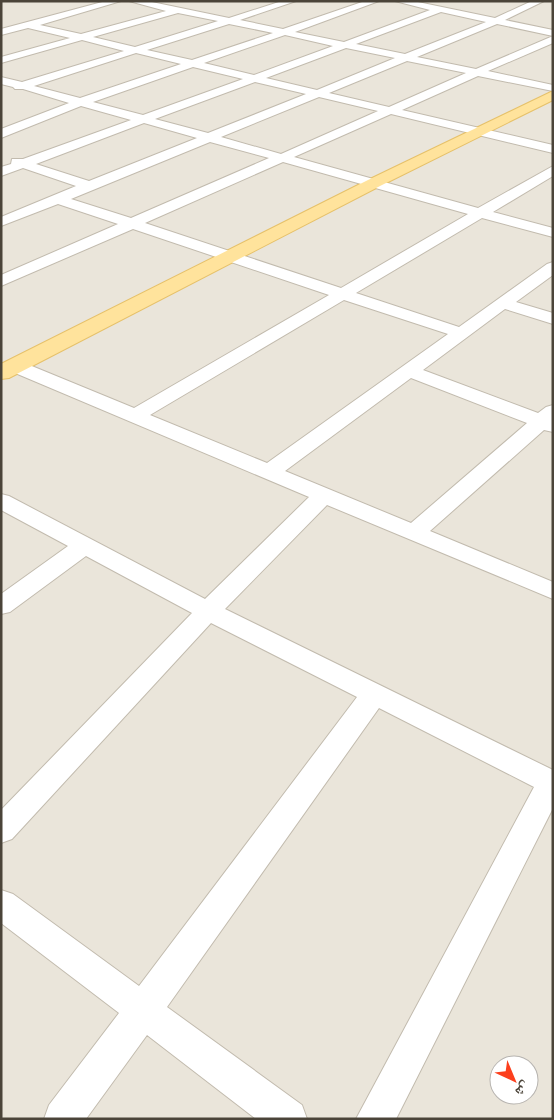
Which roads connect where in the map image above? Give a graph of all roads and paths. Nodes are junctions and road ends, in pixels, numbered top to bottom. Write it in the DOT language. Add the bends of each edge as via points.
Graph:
graph roads {
  1 [pos="117,1"];
  2 [pos="134,1"];
  3 [pos="292,1"];
  4 [pos="375,1"];
  5 [pos="399,1"];
  6 [pos="540,1"];
  7 [pos="202,4"];
  8 [pos="178,10"];
  9 [pos="439,10"];
  10 [pos="229,21"];
  11 [pos="496,22"];
  12 [pos="29,25"];
  13 [pos="1,32"];
  14 [pos="284,32"];
  15 [pos="553,33"];
  16 [pos="83,38"];
  17 [pos="553,39"];
  18 [pos="345,45"];
  19 [pos="135,50"];
  20 [pos="407,57"];
  21 [pos="1,60"];
  22 [pos="192,64"];
  23 [pos="477,72"];
  24 [pos="254,78"];
  25 [pos="1,80"];
  26 [pos="22,86"];
  27 [pos="553,88"];
  28 [pos="318,93"];
  29 [pos="1,94"];
  30 [pos="553,95"];
  31 [pos="81,102"];
  32 [pos="390,110"];
  33 [pos="143,119"];
  34 [pos="480,132"];
  35 [pos="1,134"];
  36 [pos="209,138"];
  37 [pos="553,149"];
  38 [pos="1,157"];
  39 [pos="282,158"];
  40 [pos="22,164"];
  41 [pos="553,170"];
  42 [pos="1,172"];
  43 [pos="374,183"];
  44 [pos="89,186"];
  45 [pos="58,199"];
  46 [pos="480,213"];
  47 [pos="1,222"];
  48 [pos="132,224"];
  49 [pos="553,233"];
  50 [pos="228,257"];
  51 [pos="553,266"];
  52 [pos="1,281"];
  53 [pos="342,294"];
  54 [pos="503,303"];
  55 [pos="553,319"];
  56 [pos="461,333"];
  57 [pos="8,369"];
  58 [pos="409,371"];
  59 [pos="135,416"];
  60 [pos="549,420"];
  61 [pos="269,472"];
  62 [pos="324,495"];
  63 [pos="1,500"];
  64 [pos="414,533"];
  65 [pos="84,546"];
  66 [pos="553,591"];
  67 [pos="1,606"];
  68 [pos="208,611"];
  69 [pos="374,695"];
  70 [pos="552,783"];
  71 [pos="1,830"];
  72 [pos="1,904"];
  73 [pos="143,1010"];
  74 [pos="63,1119"];
  75 [pos="288,1119"];
  76 [pos="375,1119"];
  1 -- 12 [label="street"];
  2 -- 8 [label="street"];
  3 -- 10 [label="street"];
  4 -- 14 [label="street"];
  5 -- 9 [label="street"];
  6 -- 11 [label="street"];
  7 -- 8 [label="street"];
  8 -- 10 [label="street"];
  8 -- 16 [label="street"];
  9 -- 11 [label="street"];
  9 -- 18 [label="street"];
  10 -- 14 [label="street"];
  10 -- 19 [label="street"];
  11 -- 15 [label="street"];
  11 -- 20 [label="street"];
  12 -- 13 [label="street"];
  12 -- 16 [label="street"];
  14 -- 18 [label="street"];
  14 -- 22 [label="street"];
  16 -- 19 [label="street"];
  16 -- 21 [label="street"];
  17 -- 23 [label="street"];
  18 -- 20 [label="street"];
  18 -- 24 [label="street"];
  19 -- 22 [label="street"];
  19 -- 26 [label="street"];
  20 -- 23 [label="street"];
  20 -- 28 [label="street"];
  22 -- 24 [label="street"];
  22 -- 31 [label="street"];
  23 -- 27 [label="street"];
  23 -- 32 [label="street"];
  24 -- 28 [label="street"];
  24 -- 33 [label="street"];
  25 -- 26 [label="street"];
  26 -- 29 [label="street"];
  26 -- 31 [label="street"];
  28 -- 32 [label="street"];
  28 -- 36 [label="street"];
  30 -- 34 [label="main road"];
  31 -- 33 [label="street"];
  31 -- 35 [label="street"];
  32 -- 34 [label="street"];
  32 -- 39 [label="street"];
  33 -- 36 [label="street"];
  33 -- 40 [label="street"];
  34 -- 37 [label="street"];
  34 -- 43 [label="main road"];
  36 -- 39 [label="street"];
  36 -- 44 [label="street"];
  38 -- 40 [label="street"];
  39 -- 43 [label="street"];
  39 -- 48 [label="street"];
  40 -- 42 [label="street"];
  40 -- 44 [label="street"];
  41 -- 46 [label="street"];
  43 -- 46 [label="street"];
  43 -- 50 [label="main road"];
  44 -- 45 [label="street"];
  45 -- 47 [label="street"];
  45 -- 48 [label="street"];
  46 -- 49 [label="street"];
  46 -- 53 [label="street"];
  48 -- 50 [label="street"];
  48 -- 52 [label="street"];
  50 -- 53 [label="street"];
  50 -- 57 [label="main road"];
  51 -- 54 [label="street"];
  53 -- 56 [label="street"];
  53 -- 59 [label="street"];
  54 -- 55 [label="street"];
  54 -- 56 [label="street"];
  56 -- 58 [label="street"];
  57 -- 59 [label="street"];
  58 -- 60 [label="street"];
  58 -- 61 [label="street"];
  59 -- 61 [label="street"];
  60 -- 64 [label="street"];
  61 -- 62 [label="street"];
  62 -- 64 [label="street"];
  62 -- 68 [label="street"];
  63 -- 65 [label="street"];
  64 -- 66 [label="street"];
  65 -- 67 [label="street"];
  65 -- 68 [label="street"];
  68 -- 69 [label="street"];
  68 -- 71 [label="street"];
  69 -- 70 [label="street"];
  69 -- 73 [label="street"];
  70 -- 76 [label="street"];
  72 -- 73 [label="street"];
  73 -- 74 [label="street"];
  73 -- 75 [label="street"];
}
